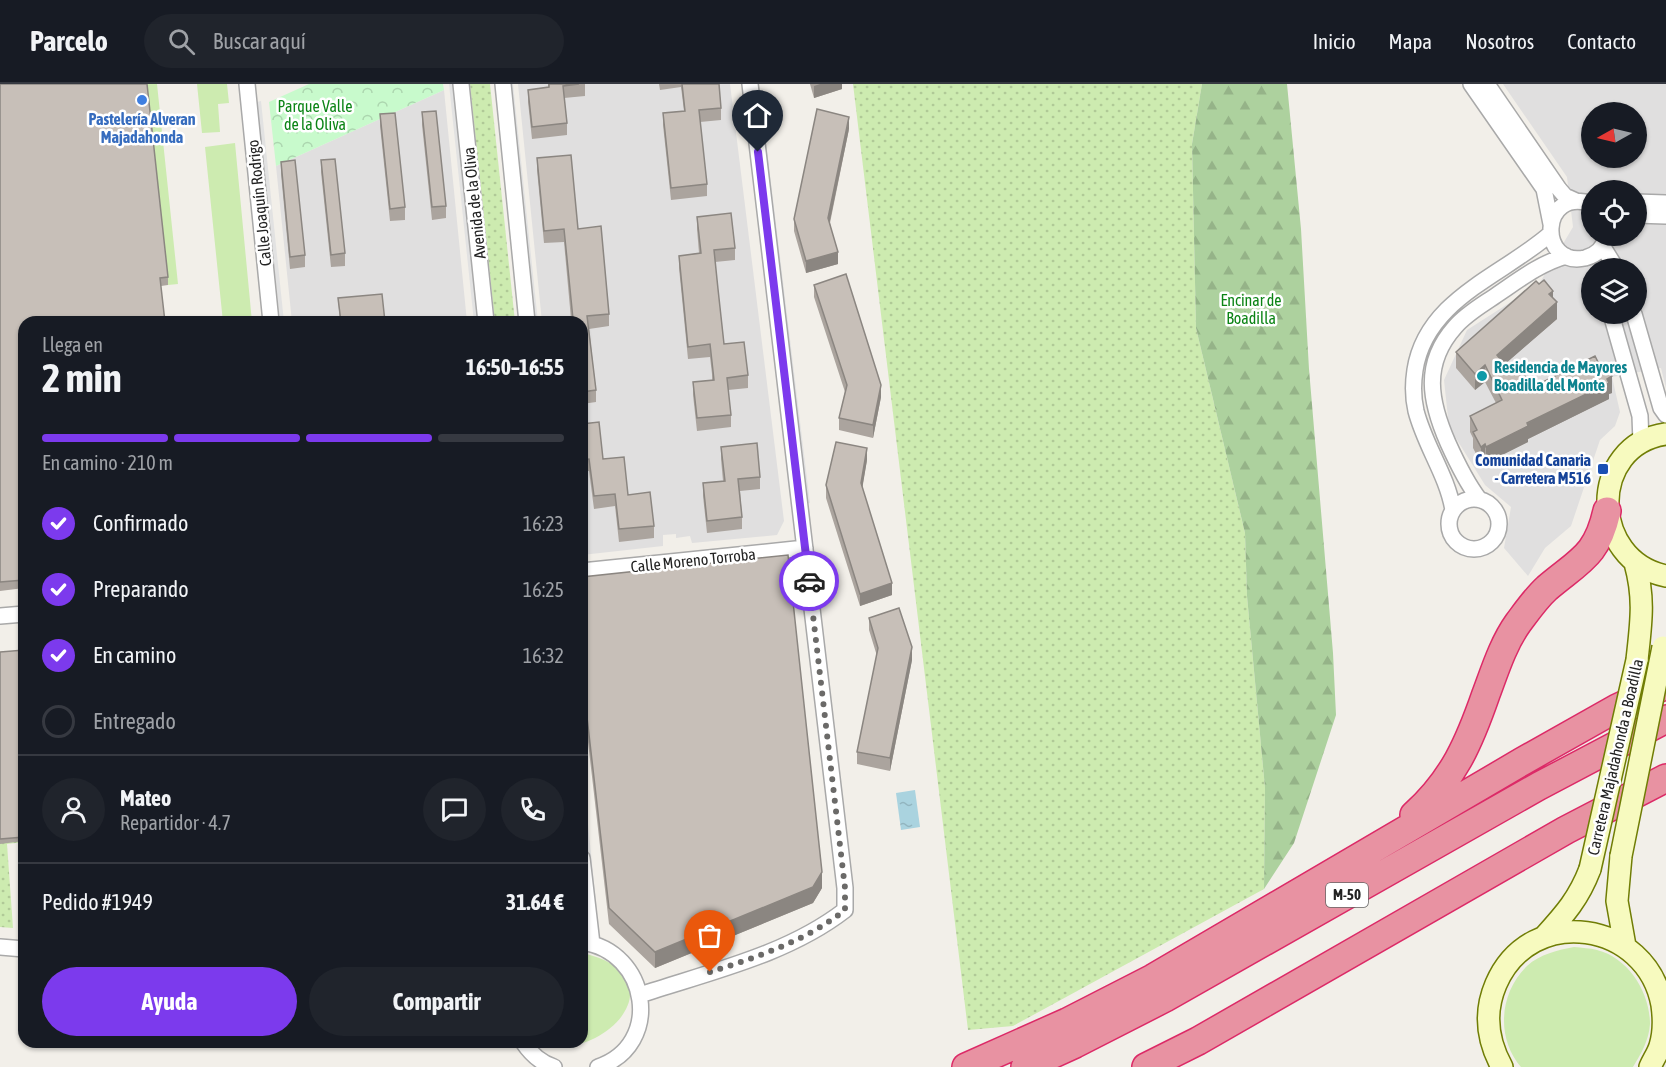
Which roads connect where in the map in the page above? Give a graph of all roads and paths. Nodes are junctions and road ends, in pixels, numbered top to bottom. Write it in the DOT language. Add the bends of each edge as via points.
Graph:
graph roads {
  1 [pos="247,84"];
  2 [pos="461,84"];
  3 [pos="503,84"];
  4 [pos="750,84"];
  5 [pos="1471,84"];
  6 [pos="1487,84"];
  7 [pos="1576,201"];
  8 [pos="1581,202"];
  9 [pos="1647,202"];
  10 [pos="1666,203"];
  11 [pos="1647,215"];
  12 [pos="1666,216"];
  13 [pos="1550,229"];
  14 [pos="1602,246"];
  15 [pos="1580,262"];
  16 [pos="270,316"];
  17 [pos="485,316"];
  18 [pos="526,316"];
  19 [pos="1614,324"];
  20 [pos="1637,324"];
  21 [pos="1666,415"];
  22 [pos="1666,434"];
  23 [pos="1641,443"];
  24 [pos="1479,499"];
  25 [pos="1453,510"];
  26 [pos="1607,511"];
  27 [pos="805,548"];
  28 [pos="1635,563"];
  29 [pos="588,570"];
  30 [pos="1666,576"];
  31 [pos="18,614"];
  32 [pos="0,616"];
  33 [pos="18,620"];
  34 [pos="0,622"];
  35 [pos="1665,641"];
  36 [pos="1666,685"];
  37 [pos="1666,719"];
  38 [pos="1666,778"];
  39 [pos="1363,856"];
  40 [pos="1544,937"];
  41 [pos="588,943"];
  42 [pos="1625,946"];
  43 [pos="0,947"];
  44 [pos="18,948"];
  45 [pos="640,994"];
  46 [pos="1198,1041"];
  47 [pos="527,1048"];
  48 [pos="1494,1062"];
  49 [pos="554,1067"];
  50 [pos="598,1067"];
  51 [pos="966,1067"];
  52 [pos="1025,1067"];
  53 [pos="1146,1067"];
  54 [pos="1160,1067"];
  55 [pos="1650,1067"];
  1 -- 16 [label="street, Calle Joaquín Rodrigo"];
  2 -- 17 [label="street, Avenida de la Oliva"];
  3 -- 18 [label="street"];
  4 -- 27 [label="street"];
  5 -- 13 [label="street" via="1545,189"];
  6 -- 7 [label="street" via="1559,189"];
  7 -- 8 [label="street"];
  7 -- 13 [label="street" via="1559,208"];
  9 -- 10 [label="street"];
  11 -- 12 [label="street"];
  13 -- 15 [label="street" via="1559,251"];
  13 -- 25 [label="street" via="1527,253 1453,303 1430,328 1421,345 1414,375 1416,411 1448,488"];
  14 -- 15 [label="street"];
  15 -- 24 [label="street" via="1542,265 1466,316 1454,327 1437,355 1432,387 1438,420 1463,476"];
  19 -- 23 [label="street" via="1641,416"];
  20 -- 21 [label="street"];
  22 -- 23 [label="street"];
  23 -- 26 [label="street" via="1615,472 1608,491"];
  24 -- 25 [label="street" via="1464,501"];
  24 -- 25 [label="street" via="1493,508 1498,523 1493,539 1479,548 1463,546 1451,534"];
  26 -- 28 [label="street" via="1611,531"];
  26 -- 39 [label="highway" via="1602,531 1586,558 1547,589 1516,626 1450,777 1415,815"];
  27 -- 29 [label="street, Calle Moreno Torroba"];
  27 -- 45 [label="street" via="845,910 825,926 753,959"];
  28 -- 30 [label="street"];
  28 -- 40 [label="street, Carretera Majadahonda a Boadilla, bridge" via="1643,608 1637,660 1590,869 1569,910"];
  31 -- 32 [label="street"];
  33 -- 34 [label="street"];
  35 -- 42 [label="street, Carretera Majadahonda a Boadilla, bridge" via="1621,856 1617,901"];
  36 -- 39 [label="highway" via="1588,724"];
  37 -- 52 [label="highway, M-50" via="1539,786 1166,998"];
  38 -- 46 [label="highway" via="1566,830"];
  39 -- 51 [label="highway" via="1153,978"];
  40 -- 42 [label="street" via="1572,931 1600,934"];
  40 -- 48 [label="street" via="1520,951 1501,972 1490,998 1488,1025"];
  41 -- 45 [label="street" via="609,951 623,962"];
  42 -- 55 [label="street" via="1646,966 1659,990 1664,1018 1660,1047"];
  43 -- 44 [label="street"];
  45 -- 50 [label="street" via="641,1015 634,1035 623,1052"];
  46 -- 53 [label="highway"];
  46 -- 54 [label="highway"];
  47 -- 49 [label="street"];
}
